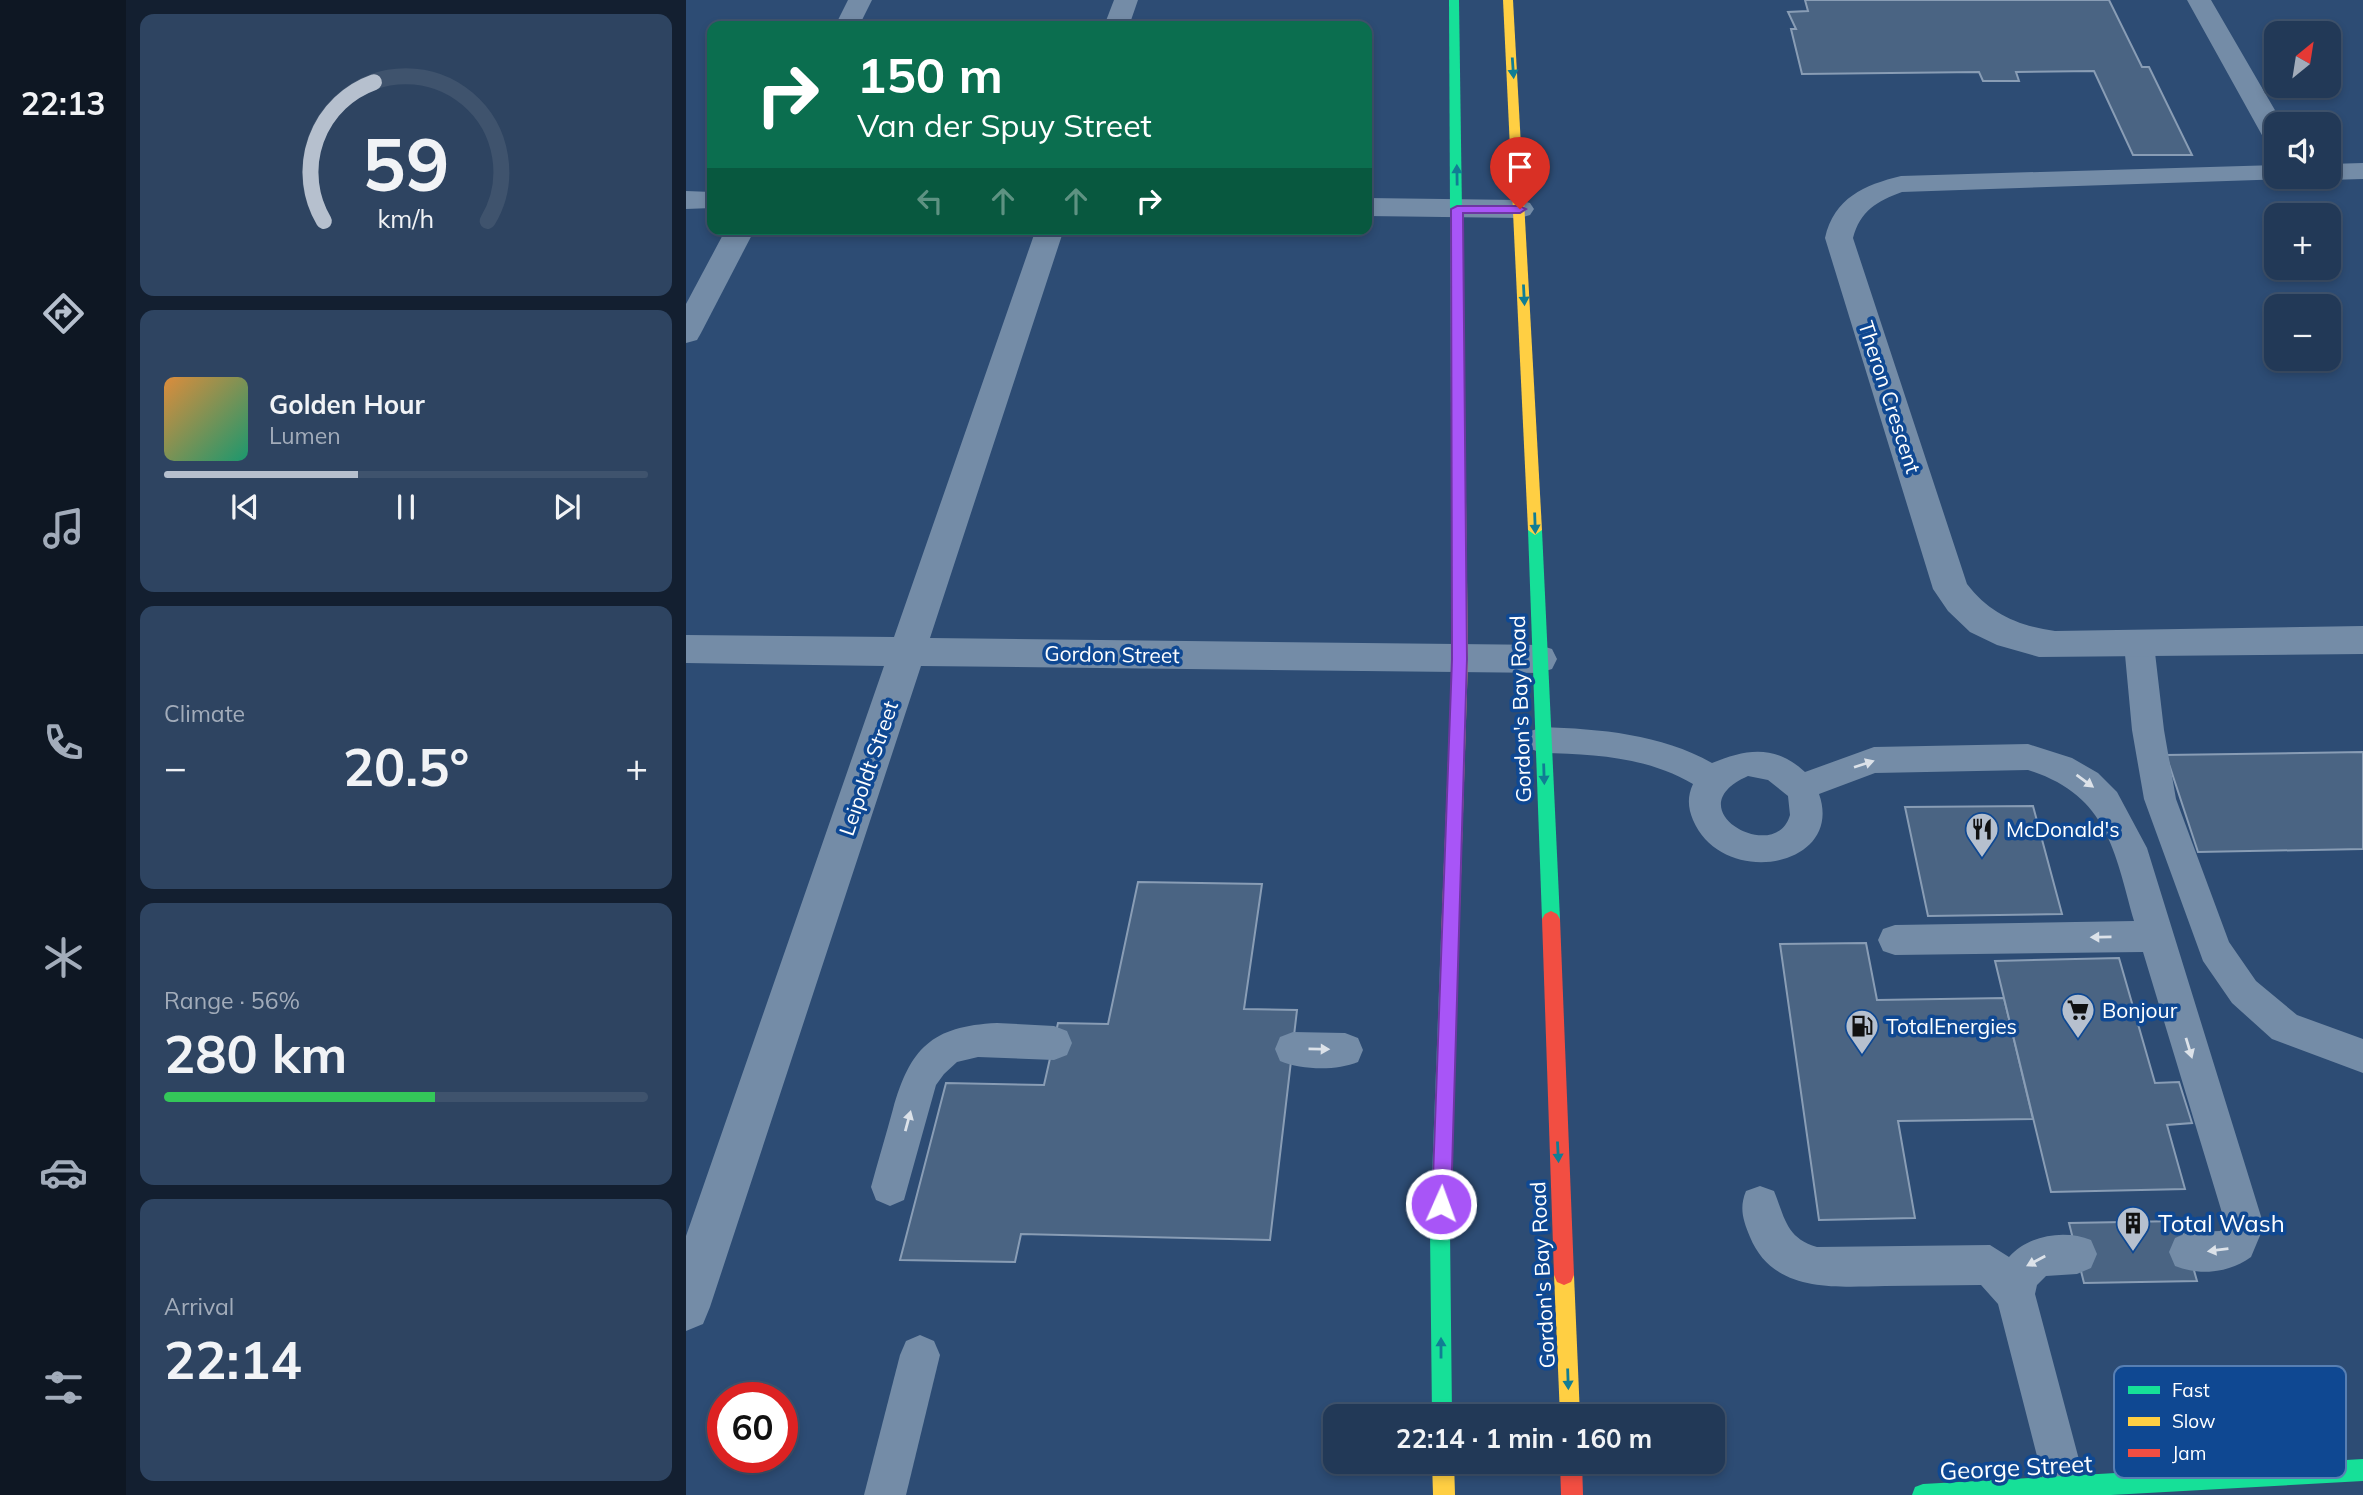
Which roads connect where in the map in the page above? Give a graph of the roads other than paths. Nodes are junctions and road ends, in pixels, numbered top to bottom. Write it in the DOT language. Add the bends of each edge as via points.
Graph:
graph roads {
  1 [pos="860,0"];
  2 [pos="1126,0"];
  3 [pos="1454,0"];
  4 [pos="1508,0"];
  5 [pos="2199,0"];
  6 [pos="850,21"];
  7 [pos="1119,21"];
  8 [pos="2264,115"];
  9 [pos="2341,172"];
  10 [pos="2363,172"];
  11 [pos="2264,173"];
  12 [pos="707,200"];
  13 [pos="686,201"];
  14 [pos="1372,206"];
  15 [pos="1457,209"];
  16 [pos="1520,209"];
  17 [pos="738,235"];
  18 [pos="1048,235"];
  19 [pos="686,333"];
  20 [pos="2363,640"];
  21 [pos="2139,644"];
  22 [pos="686,649"];
  23 [pos="908,652"];
  24 [pos="1460,659"];
  25 [pos="1539,659"];
  26 [pos="1542,740"];
  27 [pos="1712,779"];
  28 [pos="1800,787"];
  29 [pos="2155,936"];
  30 [pos="1895,940"];
  31 [pos="1054,1043"];
  32 [pos="1293,1049"];
  33 [pos="1345,1050"];
  34 [pos="2363,1056"];
  35 [pos="890,1187"];
  36 [pos="1760,1205"];
  37 [pos="2189,1252"];
  38 [pos="2077,1254"];
  39 [pos="2015,1294"];
  40 [pos="686,1307"];
  41 [pos="920,1355"];
  42 [pos="1442,1404"];
  43 [pos="1570,1404"];
  44 [pos="2363,1469"];
  45 [pos="1443,1474"];
  46 [pos="1572,1474"];
  47 [pos="2346,1475"];
  48 [pos="2337,1478"];
  49 [pos="2320,1484"];
  50 [pos="2065,1486"];
  51 [pos="885,1495"];
  52 [pos="1444,1495"];
  53 [pos="1573,1495"];
  54 [pos="1923,1495"];
  1 -- 6 [label="street"];
  2 -- 7 [label="street"];
  15 -- 3 [label="main road, one-way"];
  4 -- 16 [label="main road, Gordon's Bay Road, one-way"];
  5 -- 8 [label="street"];
  9 -- 10 [label="street"];
  11 -- 21 [label="street, Theron Crescent" via="1901,184 1860,201 1841,226 1839,238 1930,524 1951,589 1962,605 1999,632 2036,643"];
  12 -- 13 [label="street"];
  14 -- 15 [label="street"];
  15 -- 16 [label="street"];
  15 -- 24 [label="main road"];
  16 -- 25 [label="main road, Gordon's Bay Road, one-way"];
  17 -- 19 [label="street"];
  18 -- 23 [label="street, Leipoldt Street"];
  20 -- 21 [label="street, Theron Crescent"];
  21 -- 34 [label="lane" via="2160,799 2215,950 2245,992 2285,1027"];
  22 -- 23 [label="street, Gordon Street"];
  23 -- 24 [label="street, Gordon Street"];
  23 -- 40 [label="street, Leipoldt Street"];
  24 -- 25 [label="street, Gordon Street"];
  42 -- 24 [label="main road, one-way" via="1440,1231"];
  25 -- 26 [label="main road, Gordon's Bay Road"];
  26 -- 27 [label="lane" via="1606,741 1690,764"];
  26 -- 43 [label="main road, Gordon's Bay Road, one-way"];
  27 -- 28 [label="lane" via="1727,768 1746,763 1785,773"];
  27 -- 28 [label="lane" via="1704,810 1711,826 1724,840 1764,851 1798,836 1807,821 1808,803"];
  28 -- 29 [label="lane, one-way" via="1874,760 2028,757 2049,761 2085,779 2113,809 2123,827"];
  29 -- 30 [label="lane, one-way"];
  29 -- 37 [label="lane, one-way" via="2245,1226 2232,1248"];
  35 -- 31 [label="lane, one-way" via="920,1078 939,1052 970,1042"];
  32 -- 33 [label="lane, one-way"];
  36 -- 39 [label="lane" via="1764,1228 1777,1249 1795,1262 1817,1267 1990,1265"];
  38 -- 39 [label="lane, one-way" via="2034,1260 2024,1268"];
  39 -- 50 [label="lane"];
  41 -- 51 [label="lane"];
  44 -- 47 [label="main road, George Street"];
  45 -- 52 [label="main road"];
  46 -- 53 [label="main road"];
  48 -- 49 [label="main road, George Street"];
  49 -- 50 [label="main road, George Street"];
  50 -- 54 [label="main road, George Street"];
}
